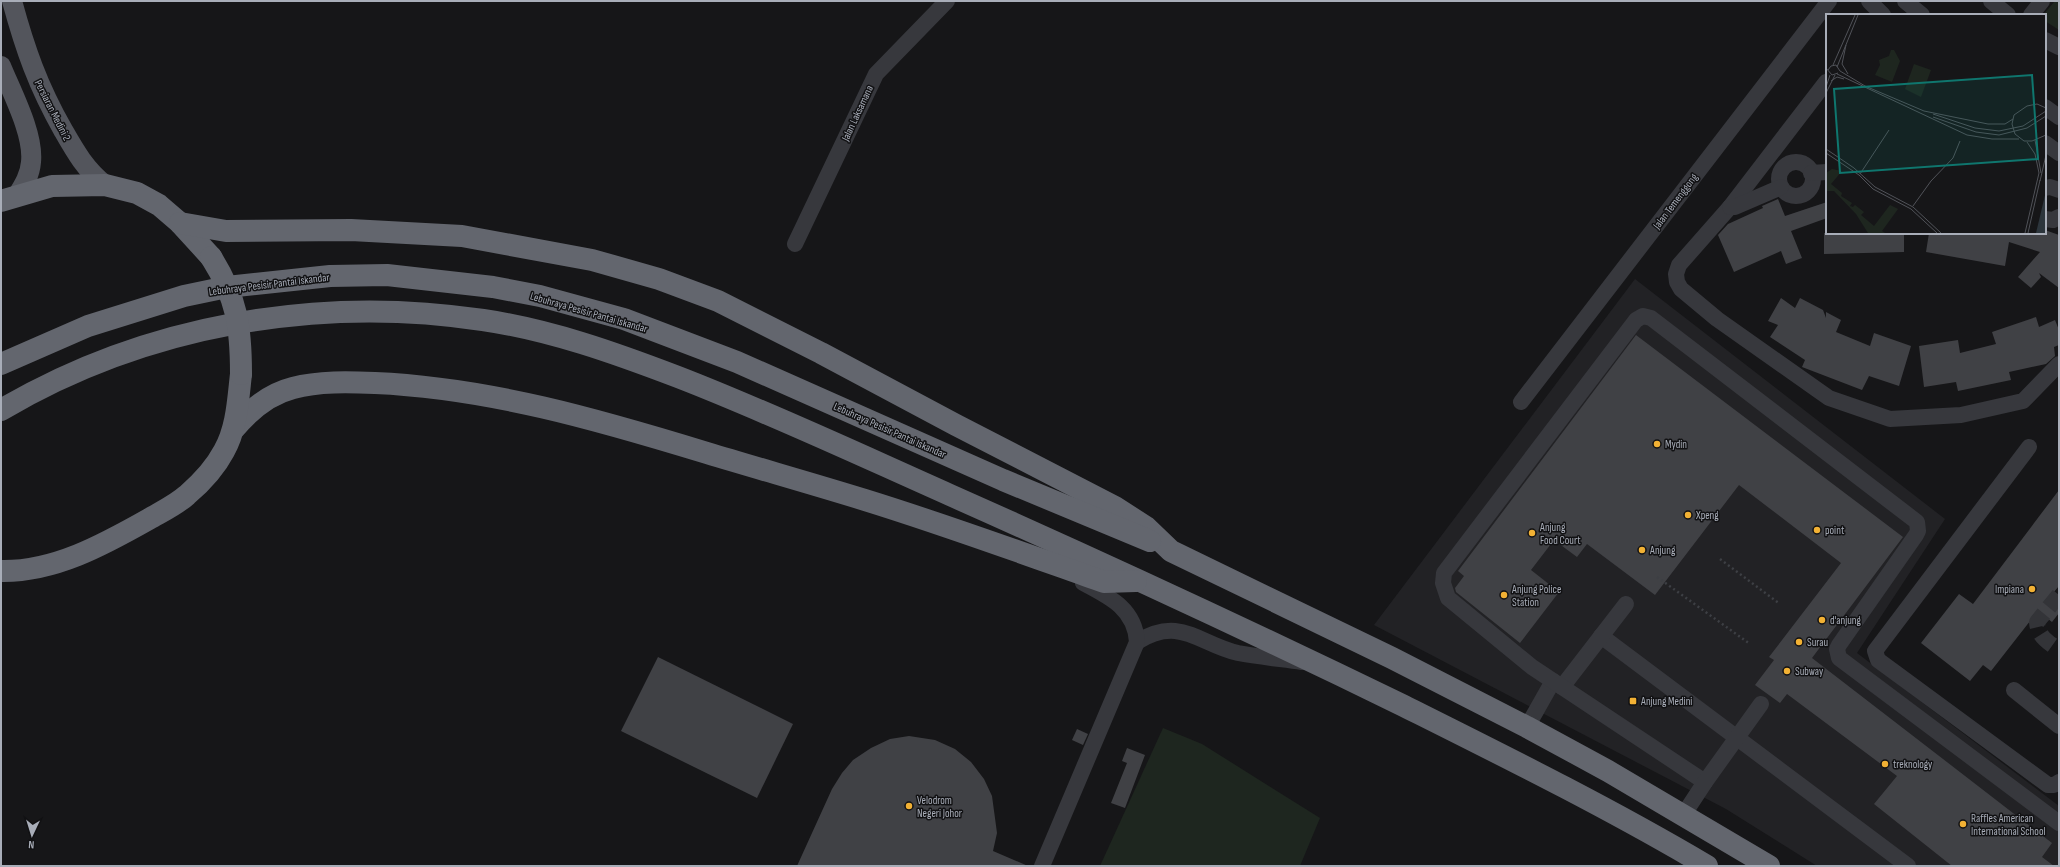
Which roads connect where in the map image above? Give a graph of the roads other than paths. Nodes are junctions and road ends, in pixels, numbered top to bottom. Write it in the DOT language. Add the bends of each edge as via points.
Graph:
graph roads {
  1 [pos="12,1"];
  2 [pos="947,1"];
  3 [pos="1829,1"];
  4 [pos="1869,1"];
  5 [pos="1905,1"];
  6 [pos="1991,1"];
  7 [pos="2042,1"];
  8 [pos="1882,14"];
  9 [pos="1921,14"];
  10 [pos="2007,14"];
  11 [pos="2031,14"];
  12 [pos="2046,40"];
  13 [pos="2059,47"];
  14 [pos="1,66"];
  15 [pos="1826,82"];
  16 [pos="2046,108"];
  17 [pos="2059,117"];
  18 [pos="2046,144"];
  19 [pos="1774,150"];
  20 [pos="2059,153"];
  21 [pos="1788,164"];
  22 [pos="1819,172"];
  23 [pos="105,185"];
  24 [pos="1781,187"];
  25 [pos="2046,188"];
  26 [pos="2059,190"];
  27 [pos="9,198"];
  28 [pos="1730,207"];
  29 [pos="2059,218"];
  30 [pos="2046,219"];
  31 [pos="180,223"];
  32 [pos="795,244"];
  33 [pos="1,364"];
  34 [pos="2059,364"];
  35 [pos="1522,402"];
  36 [pos="1,410"];
  37 [pos="234,429"];
  38 [pos="2029,447"];
  39 [pos="1171,550"];
  40 [pos="1063,567"];
  41 [pos="1,571"];
  42 [pos="1143,581"];
  43 [pos="1626,604"];
  44 [pos="1601,636"];
  45 [pos="1137,642"];
  46 [pos="1316,664"];
  47 [pos="1557,684"];
  48 [pos="2014,690"];
  49 [pos="1761,704"];
  50 [pos="2059,726"];
  51 [pos="1527,727"];
  52 [pos="1737,738"];
  53 [pos="1704,782"];
  54 [pos="2059,782"];
  55 [pos="1684,814"];
  56 [pos="2059,822"];
  57 [pos="1042,866"];
  58 [pos="1707,866"];
  59 [pos="1770,866"];
  60 [pos="1908,866"];
  1 -- 23 [label="main road, Persiaran Medini 2" via="26,51 44,96 80,160"];
  2 -- 32 [label="street, Jalan Laksamana" via="876,74"];
  3 -- 35 [label="street, Jalan Temenggong"];
  4 -- 8 [label="street"];
  5 -- 9 [label="street"];
  6 -- 10 [label="street"];
  7 -- 11 [label="street"];
  12 -- 13 [label="street"];
  14 -- 27 [label="main road" via="31,141 31,163 26,181"];
  15 -- 19 [label="street"];
  16 -- 17 [label="street"];
  18 -- 20 [label="street"];
  19 -- 21 [label="street"];
  19 -- 28 [label="street"];
  21 -- 22 [label="street" via="1804,164"];
  21 -- 24 [label="street" via="1780,172"];
  22 -- 24 [label="street" via="1805,193 1800,195 1789,195"];
  23 -- 27 [label="highway" via="52,186"];
  23 -- 31 [label="highway" via="137,193 159,205"];
  24 -- 28 [label="street"];
  25 -- 26 [label="street"];
  28 -- 34 [label="street" via="1679,265 1677,282 1681,289 1717,320 1829,398 1890,418 1961,415 2023,401"];
  29 -- 30 [label="street"];
  31 -- 37 [label="highway, bridge" via="211,257 224,277 236,313 241,374"];
  31 -- 39 [label="highway" via="226,231 351,230 462,236 592,260 659,279 718,301 1115,507 1146,527"];
  33 -- 39 [label="highway, Lebuhraya Pesisir Pantai Iskandar" via="88,326 184,296 227,287 330,276 387,275 493,287 540,296 624,319 737,362 1003,480"];
  36 -- 42 [label="highway" via="78,371 165,339 210,327 327,312 382,312 481,320 536,330 586,344 730,397"];
  37 -- 40 [label="highway" via="246,414 273,396 292,388 316,384 402,384 495,397 623,428 844,494"];
  37 -- 41 [label="highway" via="212,470 172,506 72,558 35,569"];
  38 -- 54 [label="street" via="1875,650 1875,654 1878,660 2048,786"];
  39 -- 51 [label="highway" via="1385,654"];
  40 -- 42 [label="highway" via="1104,582"];
  40 -- 45 [label="street" via="1073,578 1102,592 1117,603 1132,620"];
  42 -- 46 [label="highway"];
  43 -- 44 [label="street"];
  44 -- 47 [label="street"];
  44 -- 52 [label="street"];
  45 -- 46 [label="street" via="1150,634 1174,631 1188,633 1237,653"];
  45 -- 57 [label="street"];
  46 -- 58 [label="highway" via="1512,760"];
  47 -- 51 [label="street"];
  47 -- 53 [label="street"];
  47 -- 56 [label="street" via="1532,667 1448,598 1443,583 1444,573 1636,320 1648,316 1917,522 1916,535 1839,645 1839,658"];
  48 -- 50 [label="street"];
  49 -- 52 [label="street"];
  51 -- 55 [label="highway"];
  52 -- 53 [label="street"];
  52 -- 60 [label="street"];
  53 -- 55 [label="street"];
  55 -- 59 [label="highway"];
}
